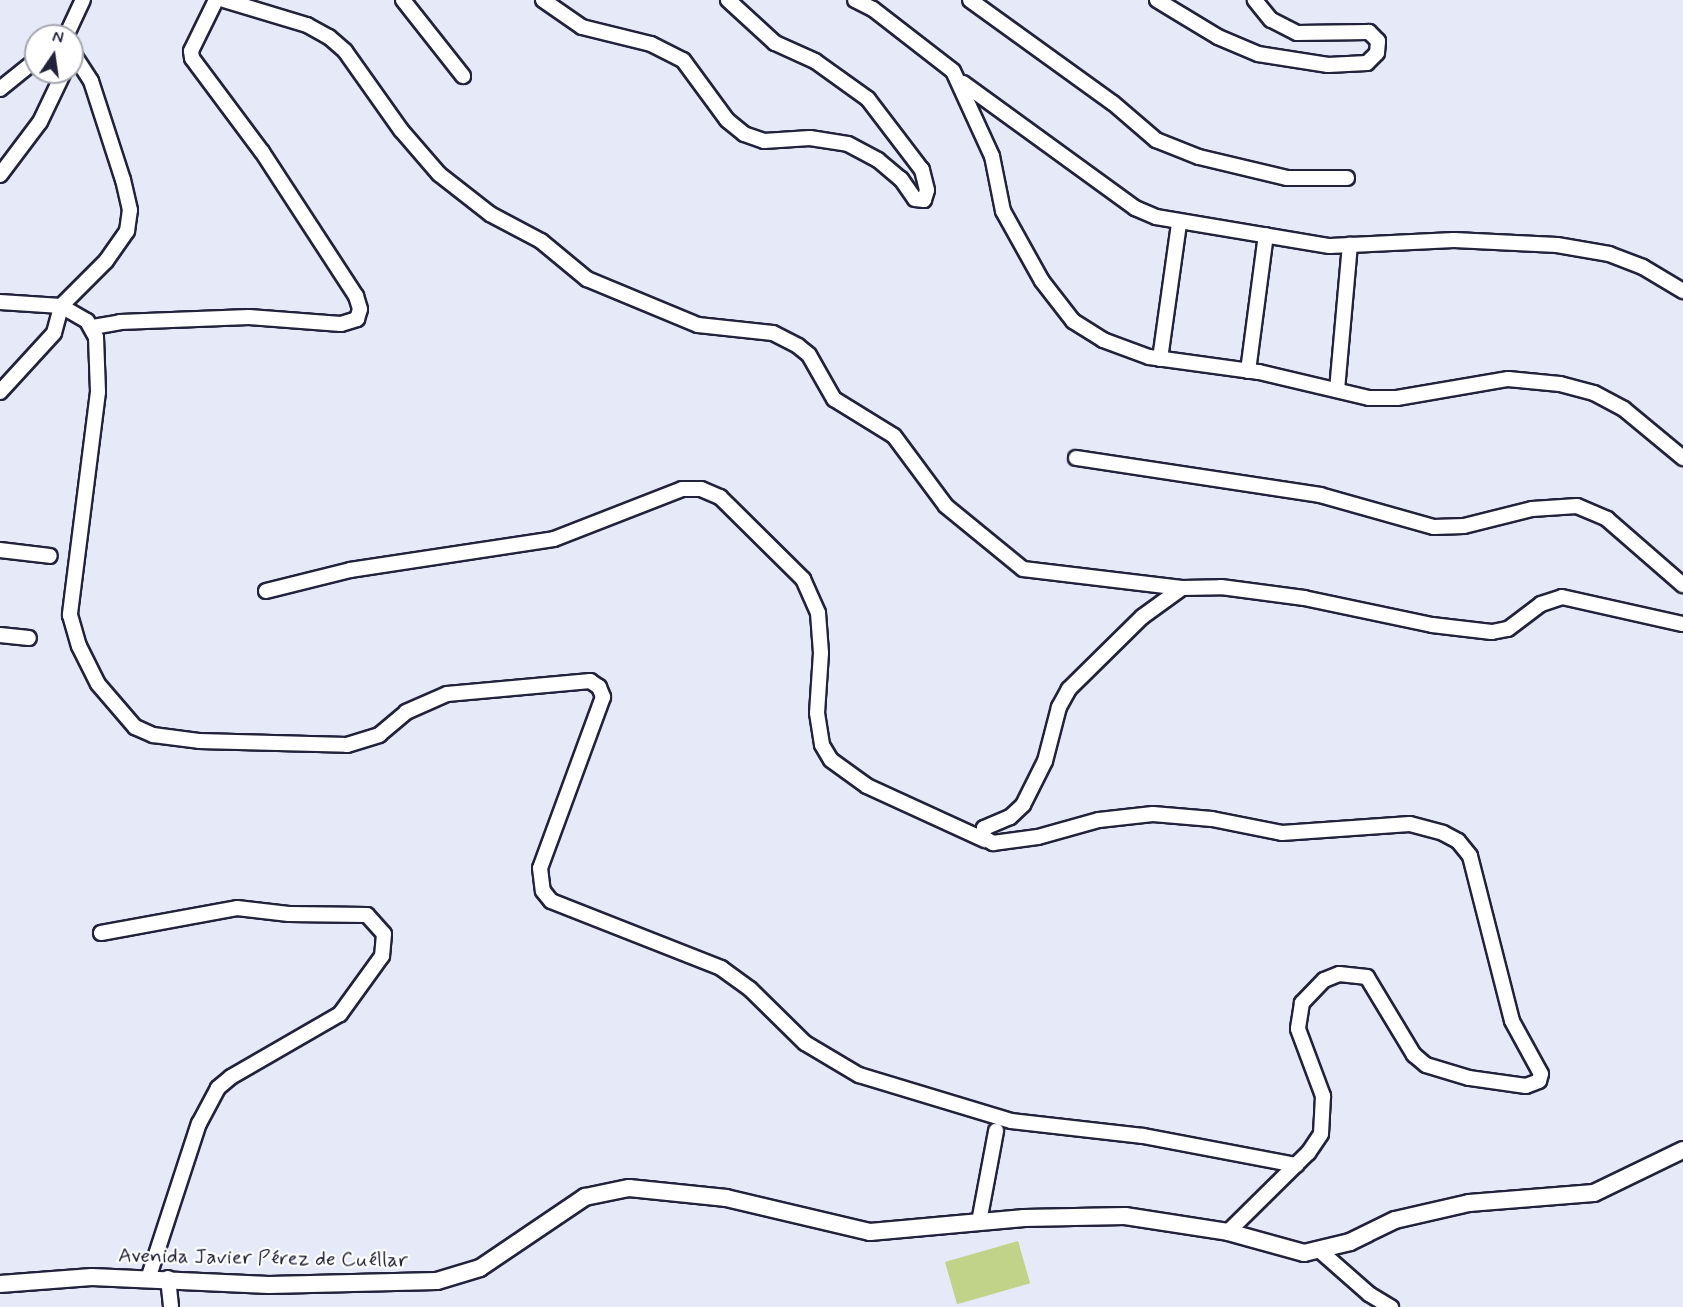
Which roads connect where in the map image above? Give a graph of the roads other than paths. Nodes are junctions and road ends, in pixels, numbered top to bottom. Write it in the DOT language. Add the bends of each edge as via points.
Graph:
graph roads {
  1 [pos="82,0"];
  2 [pos="216,0"];
  3 [pos="224,0"];
  4 [pos="402,0"];
  5 [pos="543,0"];
  6 [pos="728,0"];
  7 [pos="855,0"];
  8 [pos="970,0"];
  9 [pos="1157,0"];
  10 [pos="1255,0"];
  11 [pos="70,24"];
  12 [pos="24,70"];
  13 [pos="84,70"];
  14 [pos="463,76"];
  15 [pos="958,80"];
  16 [pos="57,84"];
  17 [pos="0,89"];
  18 [pos="0,175"];
  19 [pos="1347,178"];
  20 [pos="1179,223"];
  21 [pos="1266,235"];
  22 [pos="1350,245"];
  23 [pos="1683,291"];
  24 [pos="0,302"];
  25 [pos="61,306"];
  26 [pos="93,327"];
  27 [pos="1160,359"];
  28 [pos="1248,370"];
  29 [pos="1337,390"];
  30 [pos="0,392"];
  31 [pos="1076,458"];
  32 [pos="1683,458"];
  33 [pos="0,550"];
  34 [pos="50,556"];
  35 [pos="1683,585"];
  36 [pos="1182,588"];
  37 [pos="266,591"];
  38 [pos="1683,624"];
  39 [pos="0,635"];
  40 [pos="29,638"];
  41 [pos="985,840"];
  42 [pos="101,933"];
  43 [pos="996,1131"];
  44 [pos="1683,1150"];
  45 [pos="1296,1166"];
  46 [pos="979,1221"];
  47 [pos="1228,1232"];
  48 [pos="1319,1250"];
  49 [pos="168,1278"];
  50 [pos="148,1279"];
  51 [pos="0,1284"];
  52 [pos="171,1307"];
  53 [pos="1391,1307"];
  1 -- 11 [label="street"];
  2 -- 26 [label="street" via="192,58 262,152 356,296 360,309 357,319 341,324 249,316 120,322"];
  3 -- 36 [label="street" via="307,25 328,37 345,51 401,130 440,174 490,214 541,241 587,279 698,325 759,330 798,346 809,355 834,399 894,436 946,506 1016,564 1041,573"];
  4 -- 14 [label="street"];
  5 -- 6 [label="street" via="582,27 651,44 683,60 726,120 744,134 764,141 810,138 848,144 878,160 901,179 915,199 924,200 927,189 922,170 868,99 814,61 775,44"];
  7 -- 15 [label="street" via="946,62"];
  8 -- 19 [label="street" via="1156,140 1199,157 1287,177"];
  9 -- 10 [label="street" via="1218,38 1258,54 1328,65 1367,63 1377,53 1378,41 1369,32 1297,33 1271,20"];
  12 -- 17 [label="street"];
  13 -- 25 [label="street" via="91,81 130,210 127,231 106,261"];
  15 -- 20 [label="street" via="1135,208"];
  15 -- 27 [label="street" via="992,156 1003,211 1050,295 1073,321 1095,336 1119,348"];
  16 -- 18 [label="street" via="40,122"];
  20 -- 21 [label="street"];
  20 -- 27 [label="street"];
  21 -- 22 [label="street"];
  21 -- 28 [label="street"];
  22 -- 23 [label="street" via="1454,240 1557,245 1609,254 1643,267"];
  22 -- 29 [label="street"];
  24 -- 25 [label="street"];
  25 -- 26 [label="street"];
  25 -- 30 [label="street" via="54,333"];
  26 -- 45 [label="street" via="99,374 70,615 79,646 98,684 135,727 153,735 199,741 347,745 379,735 406,712 447,694 590,681 599,687 603,697 540,868 543,891 551,901 721,968 750,989 805,1042 859,1075 1011,1121 1143,1136"];
  27 -- 28 [label="street"];
  28 -- 29 [label="street"];
  29 -- 32 [label="street" via="1383,399 1508,379 1560,384 1594,393 1624,409"];
  31 -- 35 [label="street" via="1320,495 1434,527 1464,526 1532,509 1577,506 1607,519"];
  33 -- 34 [label="street"];
  36 -- 38 [label="street" via="1221,587 1304,598 1432,625 1492,633 1508,629 1541,604 1562,597"];
  36 -- 41 [label="street" via="1142,617 1069,689 1059,706 1045,761 1023,805 1010,818 984,828"];
  37 -- 41 [label="street" via="350,570 554,539 682,489 701,489 720,497 803,579 818,613 821,653 817,713 822,746 831,760 867,786"];
  39 -- 40 [label="street"];
  41 -- 45 [label="street" via="993,843 1038,837 1099,820 1153,814 1212,819 1288,834 1410,824 1443,832 1462,845 1472,862 1512,1021 1541,1069 1540,1078 1526,1086 1469,1078 1426,1065 1414,1055 1367,977 1339,974 1323,980 1302,1003 1298,1029 1323,1096 1324,1121 1321,1134"];
  42 -- 50 [label="street" via="237,908 367,915 384,934 382,956 340,1014 218,1088 199,1123"];
  43 -- 46 [label="street"];
  44 -- 48 [label="street, Avenida Javier Pérez de Cuéllar" via="1594,1193 1469,1203 1395,1220 1350,1242"];
  45 -- 47 [label="street"];
  46 -- 47 [label="street, Avenida Javier Pérez de Cuéllar" via="1125,1216"];
  46 -- 49 [label="street, Avenida Javier Pérez de Cuéllar" via="870,1232 726,1198 629,1188 585,1197 480,1268 437,1281 269,1285"];
  47 -- 48 [label="street, Avenida Javier Pérez de Cuéllar" via="1304,1253"];
  48 -- 53 [label="street" via="1369,1294"];
  49 -- 50 [label="street, Avenida Javier Pérez de Cuéllar"];
  49 -- 52 [label="street"];
  50 -- 51 [label="street, Avenida Javier Pérez de Cuéllar" via="92,1277"];
}
